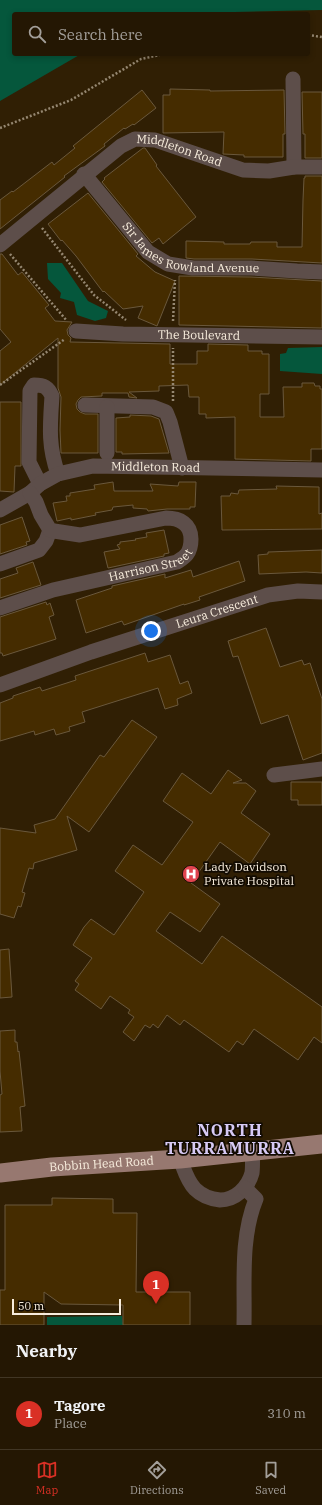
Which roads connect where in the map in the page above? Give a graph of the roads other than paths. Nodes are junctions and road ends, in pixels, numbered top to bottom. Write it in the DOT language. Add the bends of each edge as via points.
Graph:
graph roads {
  1 [pos="293,79"];
  2 [pos="322,167"];
  3 [pos="294,168"];
  4 [pos="84,174"];
  5 [pos="1,244"];
  6 [pos="322,272"];
  7 [pos="76,331"];
  8 [pos="322,337"];
  9 [pos="85,406"];
  10 [pos="107,407"];
  11 [pos="107,453"];
  12 [pos="182,468"];
  13 [pos="322,470"];
  14 [pos="58,474"];
  15 [pos="35,489"];
  16 [pos="0,510"];
  17 [pos="50,530"];
  18 [pos="0,564"];
  19 [pos="322,592"];
  20 [pos="0,608"];
  21 [pos="0,685"];
  22 [pos="322,769"];
  23 [pos="274,775"];
  24 [pos="322,1144"];
  25 [pos="253,1151"];
  26 [pos="180,1159"];
  27 [pos="0,1172"];
  28 [pos="245,1188"];
  29 [pos="244,1325"];
  1 -- 3 [label="street"];
  2 -- 3 [label="street, Middleton Road"];
  3 -- 4 [label="street, Middleton Road" via="269,171 243,170 155,140 135,139 121,146"];
  4 -- 5 [label="street, Middleton Road"];
  4 -- 6 [label="street, Sir James Rowland Avenue" via="148,252 168,264 193,268"];
  7 -- 8 [label="street, The Boulevard"];
  9 -- 10 [label="street"];
  10 -- 11 [label="street"];
  10 -- 12 [label="street" via="153,407 166,412"];
  12 -- 13 [label="street, Middleton Road"];
  12 -- 14 [label="street, Middleton Road" via="93,466"];
  14 -- 15 [label="street, Middleton Road"];
  14 -- 15 [label="street" via="50,444 52,396 49,389 43,385 34,385 30,390 29,462"];
  15 -- 16 [label="street, Middleton Road"];
  15 -- 17 [label="street" via="36,502"];
  17 -- 18 [label="street" via="39,550"];
  17 -- 20 [label="street, Harrison Street" via="80,535 175,518 189,527 191,546 187,554 177,562 53,590"];
  19 -- 21 [label="street, Leura Crescent" via="298,591 268,595 91,652"];
  22 -- 23 [label="street"];
  24 -- 25 [label="main road, Bobbin Head Road"];
  25 -- 26 [label="main road, Bobbin Head Road"];
  25 -- 28 [label="street" via="252,1173"];
  26 -- 27 [label="main road, Bobbin Head Road"];
  26 -- 28 [label="street" via="188,1179 204,1196 226,1200"];
  28 -- 29 [label="street" via="256,1198 248,1224"];
}
